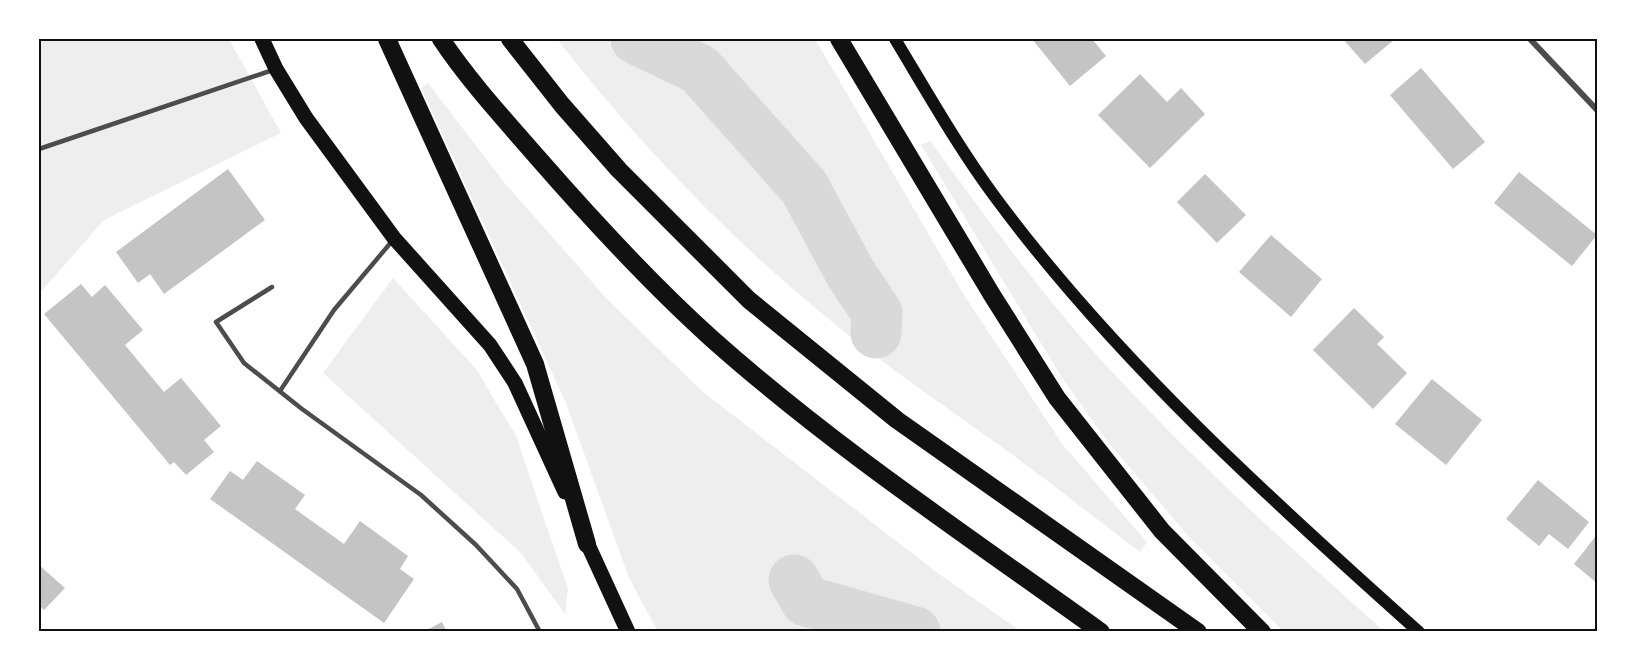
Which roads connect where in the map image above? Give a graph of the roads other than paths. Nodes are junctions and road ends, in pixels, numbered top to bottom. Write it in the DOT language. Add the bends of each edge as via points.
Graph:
graph roads {
  1 [pos="262,39"];
  2 [pos="387,39"];
  3 [pos="441,39"];
  4 [pos="510,39"];
  5 [pos="839,39"];
  6 [pos="895,39"];
  7 [pos="1530,39"];
  8 [pos="276,69"];
  9 [pos="1598,111"];
  10 [pos="39,149"];
  11 [pos="394,238"];
  12 [pos="272,287"];
  13 [pos="280,391"];
  14 [pos="587,544"];
  15 [pos="540,632"];
  16 [pos="628,632"];
  17 [pos="1101,632"];
  18 [pos="1198,632"];
  19 [pos="1263,632"];
  20 [pos="1419,632"];
  1 -- 8 [label="main road"];
  2 -- 14 [label="highway" via="535,364"];
  3 -- 17 [label="highway" via="590,218 712,338 869,466"];
  4 -- 18 [label="highway" via="619,170 749,300 897,420"];
  5 -- 19 [label="highway" via="1058,398 1162,531"];
  6 -- 20 [label="main road" via="994,196 1113,336 1252,479"];
  7 -- 9 [label="street"];
  8 -- 10 [label="lane"];
  8 -- 11 [label="main road" via="306,118"];
  11 -- 13 [label="lane" via="334,310"];
  11 -- 14 [label="main road" via="490,345 515,383"];
  12 -- 13 [label="lane" via="216,322 244,363"];
  13 -- 15 [label="lane" via="421,495 476,544 517,589"];
  14 -- 16 [label="main road"];
}
